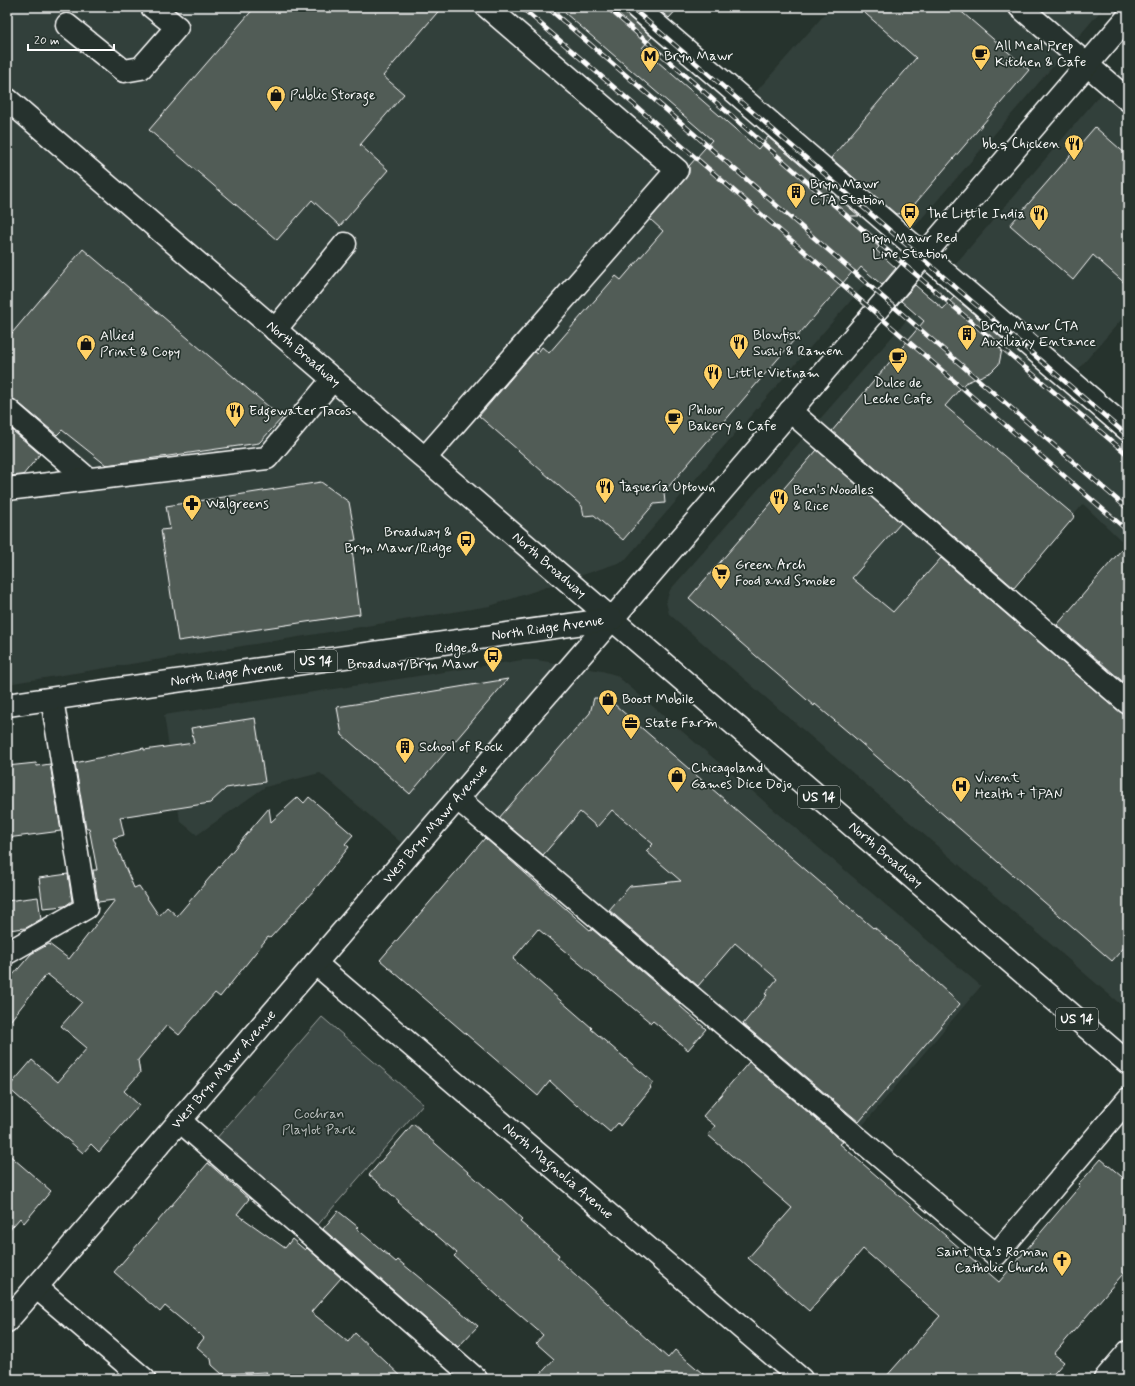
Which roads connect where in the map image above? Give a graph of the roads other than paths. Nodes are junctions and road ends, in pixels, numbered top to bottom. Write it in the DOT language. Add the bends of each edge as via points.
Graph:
graph roads {
  1 [pos="152,7"];
  2 [pos="487,7"];
  3 [pos="636,7"];
  4 [pos="1020,7"];
  5 [pos="1128,17"];
  6 [pos="66,25"];
  7 [pos="1087,65"];
  8 [pos="7,100"];
  9 [pos="1128,100"];
  10 [pos="345,244"];
  11 [pos="924,254"];
  12 [pos="275,330"];
  13 [pos="333,379"];
  14 [pos="7,409"];
  15 [pos="790,411"];
  16 [pos="1128,430"];
  17 [pos="425,458"];
  18 [pos="88,479"];
  19 [pos="7,489"];
  20 [pos="612,619"];
  21 [pos="52,699"];
  22 [pos="12,700"];
  23 [pos="1128,702"];
  24 [pos="458,798"];
  25 [pos="7,953"];
  26 [pos="315,963"];
  27 [pos="1128,1063"];
  28 [pos="1128,1099"];
  29 [pos="180,1121"];
  30 [pos="36,1287"];
  31 [pos="7,1321"];
  32 [pos="144,1379"];
  33 [pos="476,1379"];
  34 [pos="801,1379"];
  1 -- 6 [label="main road" via="177,27 141,68 124,71"];
  2 -- 17 [label="main road" via="677,170"];
  3 -- 11 [label="main road"];
  4 -- 7 [label="main road"];
  5 -- 7 [label="main road, West Bryn Mawr Avenue"];
  7 -- 9 [label="main road"];
  7 -- 11 [label="main road, West Bryn Mawr Avenue"];
  8 -- 12 [label="main road, North Broadway"];
  10 -- 12 [label="main road"];
  11 -- 15 [label="main road, West Bryn Mawr Avenue"];
  11 -- 16 [label="main road"];
  12 -- 13 [label="main road, North Broadway"];
  13 -- 17 [label="main road, North Broadway"];
  13 -- 18 [label="main road" via="267,458"];
  14 -- 18 [label="main road"];
  15 -- 20 [label="main road, West Bryn Mawr Avenue"];
  15 -- 23 [label="main road"];
  17 -- 20 [label="main road, North Broadway"];
  18 -- 19 [label="main road"];
  20 -- 21 [label="main road, North Ridge Avenue / US 14"];
  20 -- 24 [label="main road, West Bryn Mawr Avenue"];
  20 -- 27 [label="main road, North Broadway / US 14"];
  21 -- 22 [label="main road, North Ridge Avenue / US 14"];
  21 -- 25 [label="main road" via="86,908"];
  24 -- 26 [label="main road, West Bryn Mawr Avenue"];
  24 -- 28 [label="main road" via="996,1255"];
  26 -- 29 [label="main road, West Bryn Mawr Avenue"];
  26 -- 34 [label="main road, North Magnolia Avenue"];
  29 -- 30 [label="main road, West Bryn Mawr Avenue"];
  29 -- 33 [label="main road"];
  30 -- 31 [label="main road, West Bryn Mawr Avenue"];
  30 -- 32 [label="main road"];
}
